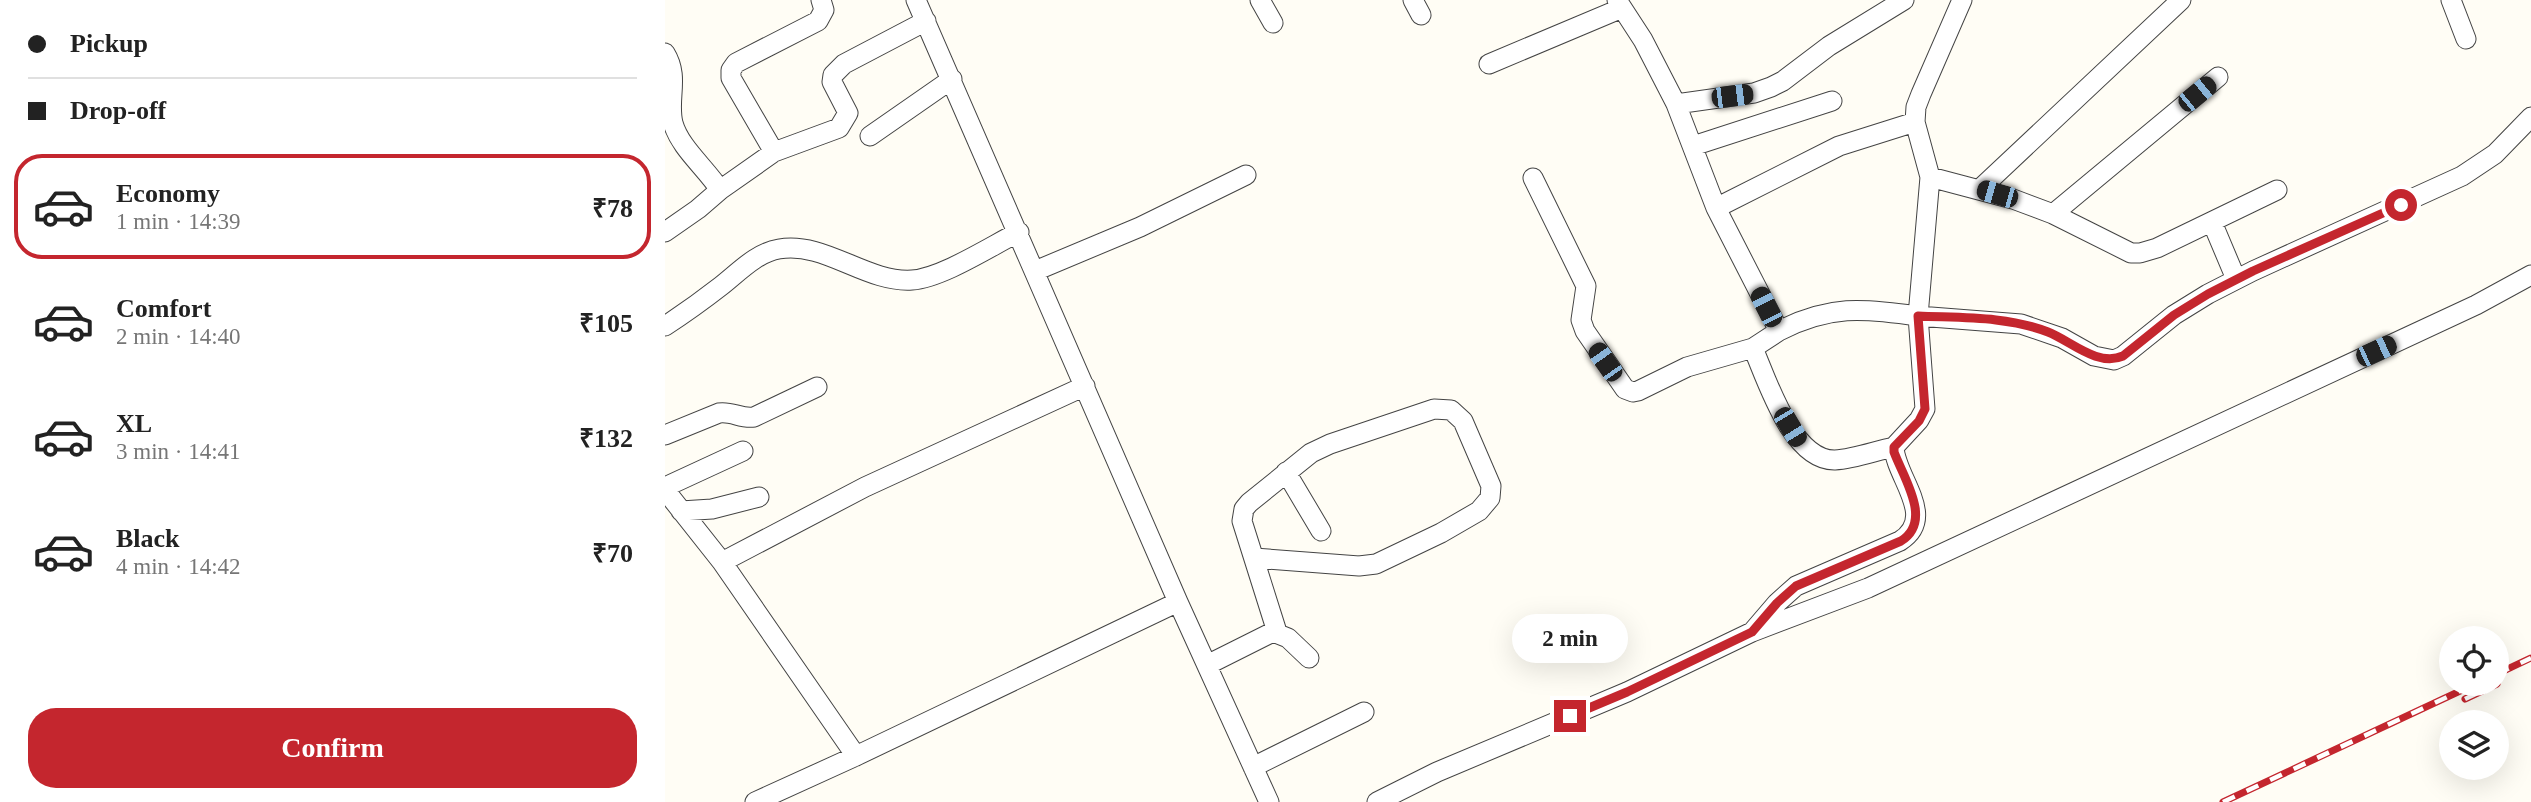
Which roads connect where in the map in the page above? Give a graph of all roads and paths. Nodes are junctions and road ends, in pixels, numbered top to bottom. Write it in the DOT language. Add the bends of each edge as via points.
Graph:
graph roads {
  1 [pos="821,0"];
  2 [pos="1260,0"];
  3 [pos="1904,0"];
  4 [pos="1962,0"];
  5 [pos="2181,0"];
  6 [pos="2451,0"];
  7 [pos="1619,4"];
  8 [pos="922,7"];
  9 [pos="1273,23"];
  10 [pos="2466,39"];
  11 [pos="665,53"];
  12 [pos="1489,64"];
  13 [pos="2218,77"];
  14 [pos="952,79"];
  15 [pos="1832,101"];
  16 [pos="1676,104"];
  17 [pos="2531,117"];
  18 [pos="1916,122"];
  19 [pos="870,136"];
  20 [pos="672,141"];
  21 [pos="1693,146"];
  22 [pos="774,152"];
  23 [pos="1246,175"];
  24 [pos="1930,177"];
  25 [pos="1533,178"];
  26 [pos="1980,189"];
  27 [pos="720,190"];
  28 [pos="2277,190"];
  29 [pos="1716,208"];
  30 [pos="2053,214"];
  31 [pos="2212,222"];
  32 [pos="665,232"];
  33 [pos="1019,232"];
  34 [pos="1035,271"];
  35 [pos="2531,275"];
  36 [pos="2236,279"];
  37 [pos="1918,316"];
  38 [pos="665,326"];
  39 [pos="1779,331"];
  40 [pos="1753,348"];
  41 [pos="1085,386"];
  42 [pos="817,387"];
  43 [pos="665,435"];
  44 [pos="1894,447"];
  45 [pos="743,451"];
  46 [pos="1286,472"];
  47 [pos="665,489"];
  48 [pos="759,498"];
  49 [pos="681,511"];
  50 [pos="1321,531"];
  51 [pos="1254,558"];
  52 [pos="722,562"];
  53 [pos="1178,602"];
  54 [pos="1277,632"];
  55 [pos="1752,632"];
  56 [pos="1309,658"];
  57 [pos="1207,665"];
  58 [pos="1364,712"];
  59 [pos="856,756"];
  60 [pos="1254,767"];
  61 [pos="755,802"];
  62 [pos="1269,802"];
  63 [pos="1377,802"];
  1 -- 22 [label="street" via="824,10 818,21 736,63 731,70 731,78"];
  2 -- 9 [label="street"];
  3 -- 16 [label="street" via="1771,87"];
  4 -- 18 [label="street" via="1920,94"];
  5 -- 26 [label="street"];
  6 -- 10 [label="street"];
  7 -- 12 [label="street"];
  7 -- 16 [label="street"];
  8 -- 14 [label="street"];
  8 -- 22 [label="street" via="837,70 832,82 848,113 839,128"];
  11 -- 20 [label="street" via="672,67"];
  13 -- 30 [label="street"];
  14 -- 19 [label="street"];
  14 -- 33 [label="street"];
  15 -- 21 [label="street"];
  16 -- 21 [label="street"];
  17 -- 36 [label="street" via="2495,154 2462,176"];
  18 -- 24 [label="street"];
  18 -- 29 [label="street" via="1839,146"];
  20 -- 27 [label="street" via="710,174"];
  21 -- 29 [label="street"];
  22 -- 27 [label="street"];
  23 -- 34 [label="street"];
  24 -- 26 [label="street"];
  24 -- 37 [label="street"];
  25 -- 40 [label="street" via="1586,286 1583,326 1621,385 1638,391 1686,367"];
  26 -- 30 [label="street"];
  27 -- 32 [label="street"];
  28 -- 31 [label="street"];
  29 -- 39 [label="street"];
  30 -- 31 [label="street" via="2120,249 2140,253"];
  31 -- 36 [label="street"];
  33 -- 34 [label="street"];
  33 -- 38 [label="street" via="915,280 885,276 808,250 780,248 755,258"];
  34 -- 41 [label="street"];
  35 -- 55 [label="street" via="1868,588"];
  36 -- 37 [label="street" via="2174,315 2114,360 2021,324"];
  37 -- 39 [label="street" via="1857,309 1804,318"];
  37 -- 44 [label="street" via="1925,409"];
  39 -- 40 [label="street"];
  40 -- 44 [label="street" via="1782,413 1806,449 1837,460"];
  41 -- 52 [label="street" via="865,487"];
  41 -- 53 [label="street"];
  42 -- 43 [label="street" via="754,418 719,413"];
  44 -- 55 [label="street" via="1917,514 1912,532 1901,541 1796,586"];
  45 -- 47 [label="street"];
  46 -- 50 [label="street"];
  46 -- 51 [label="street" via="1244,509 1242,521"];
  46 -- 51 [label="street" via="1330,444 1443,408 1463,421 1491,493 1479,511 1376,564"];
  47 -- 49 [label="street"];
  48 -- 49 [label="street"];
  49 -- 52 [label="street"];
  51 -- 54 [label="street"];
  52 -- 59 [label="street"];
  53 -- 57 [label="street"];
  53 -- 59 [label="street"];
  54 -- 56 [label="street"];
  54 -- 57 [label="street"];
  55 -- 63 [label="street"];
  57 -- 60 [label="street"];
  58 -- 60 [label="street"];
  59 -- 61 [label="street"];
  60 -- 62 [label="street"];
}
